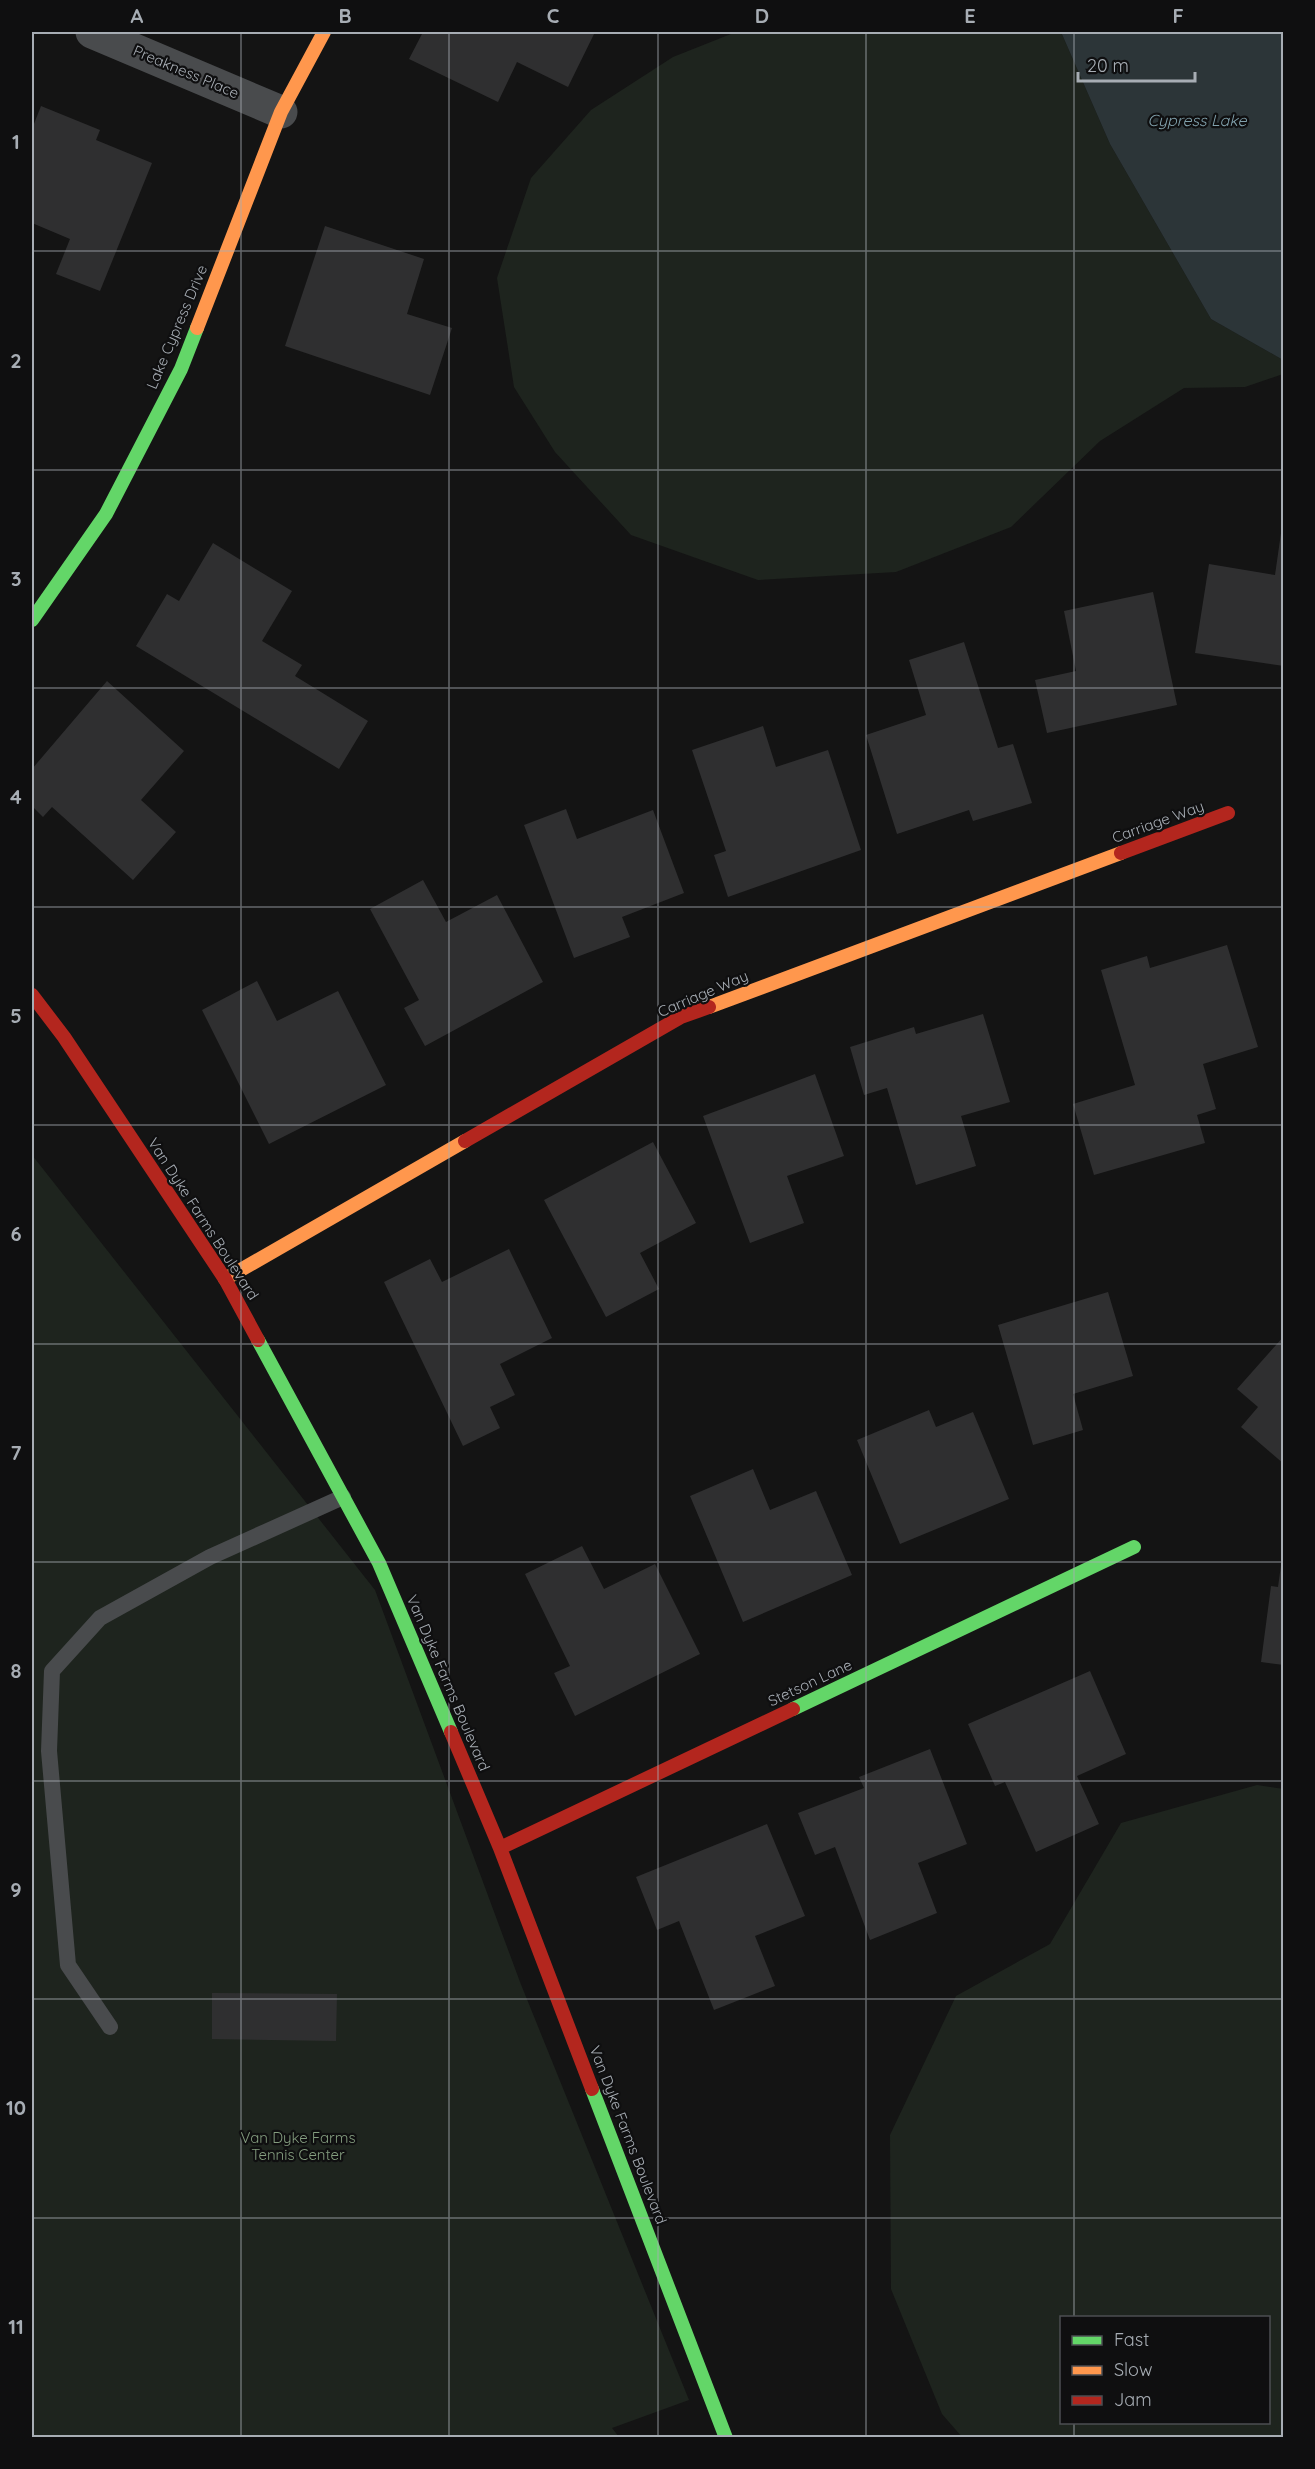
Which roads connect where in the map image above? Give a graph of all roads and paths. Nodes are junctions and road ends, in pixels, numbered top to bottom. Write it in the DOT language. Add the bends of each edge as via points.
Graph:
graph roads {
  1 [pos="92,32"];
  2 [pos="324,32"];
  3 [pos="281,112"];
  4 [pos="32,620"];
  5 [pos="1228,813"];
  6 [pos="32,995"];
  7 [pos="225,1279"];
  8 [pos="343,1497"];
  9 [pos="1134,1547"];
  10 [pos="500,1848"];
  11 [pos="110,2026"];
  12 [pos="726,2438"];
  1 -- 3 [label="street, Preakness Place"];
  2 -- 3 [label="street, Lake Cypress Drive"];
  3 -- 4 [label="street, Lake Cypress Drive" via="181,369 106,514"];
  5 -- 7 [label="street, Carriage Way" via="681,1017"];
  6 -- 7 [label="street, Van Dyke Farms Boulevard"];
  7 -- 8 [label="street, Van Dyke Farms Boulevard"];
  8 -- 10 [label="street, Van Dyke Farms Boulevard" via="379,1563"];
  8 -- 11 [label="lane" via="210,1557 100,1618 52,1671 49,1751 68,1965"];
  9 -- 10 [label="street, Stetson Lane"];
  10 -- 12 [label="street, Van Dyke Farms Boulevard"];
}
